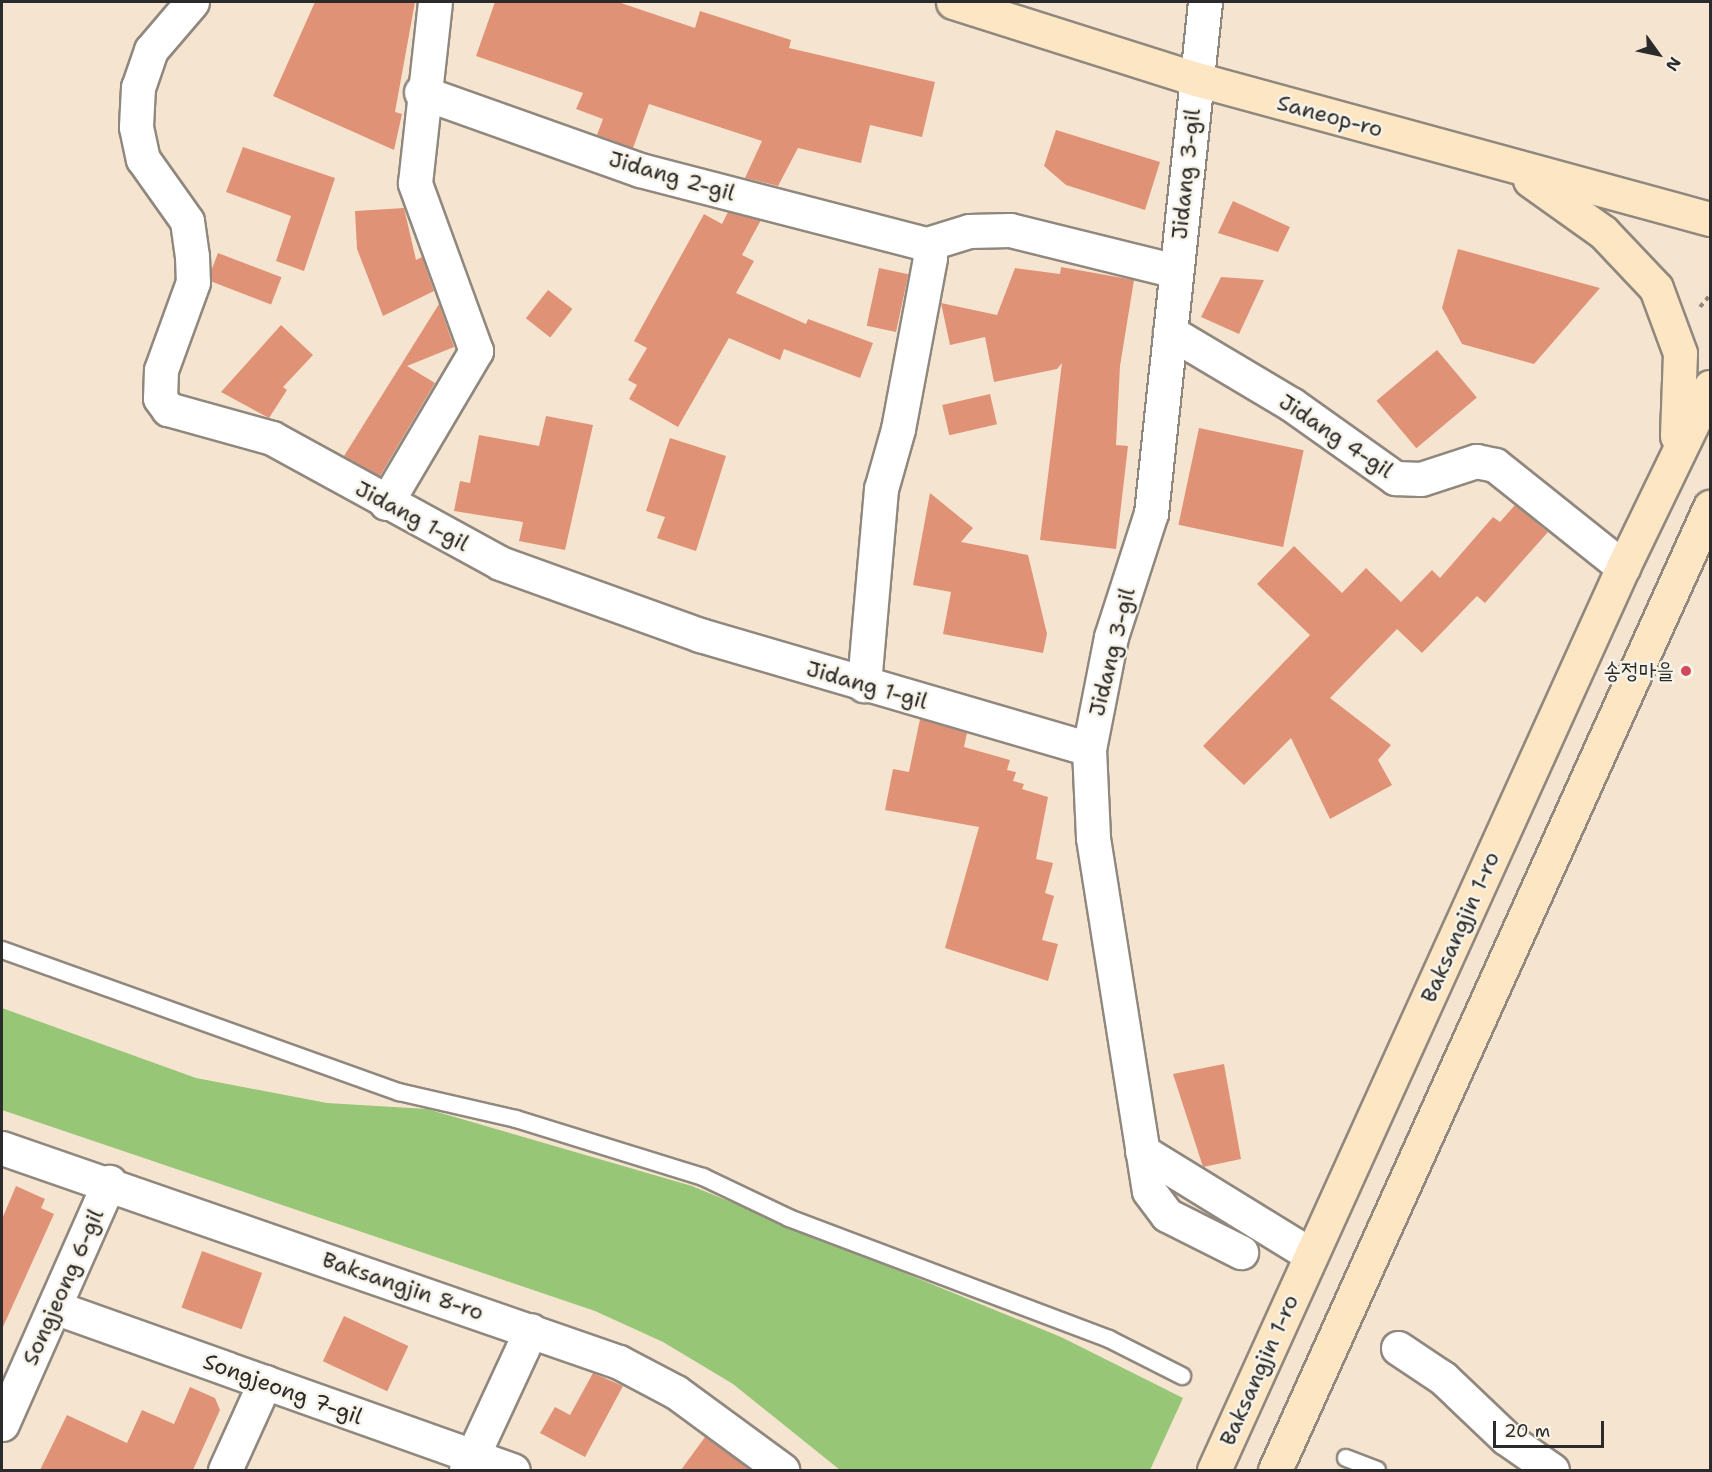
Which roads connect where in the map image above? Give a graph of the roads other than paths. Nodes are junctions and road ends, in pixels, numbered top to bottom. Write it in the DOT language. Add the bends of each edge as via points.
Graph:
graph roads {
  1 [pos="192,2"];
  2 [pos="435,2"];
  3 [pos="953,2"];
  4 [pos="1205,2"];
  5 [pos="1196,79"];
  6 [pos="421,92"];
  7 [pos="1506,164"];
  8 [pos="1710,219"];
  9 [pos="927,244"];
  10 [pos="1176,271"];
  11 [pos="1170,332"];
  12 [pos="1710,387"];
  13 [pos="1673,462"];
  14 [pos="387,503"];
  15 [pos="1710,507"];
  16 [pos="1704,539"];
  17 [pos="1623,567"];
  18 [pos="864,685"];
  19 [pos="1089,749"];
  20 [pos="2,950"];
  21 [pos="2,1148"];
  22 [pos="1142,1150"];
  23 [pos="109,1182"];
  24 [pos="1241,1252"];
  25 [pos="1311,1255"];
  26 [pos="54,1307"];
  27 [pos="531,1330"];
  28 [pos="1398,1348"];
  29 [pos="1182,1376"];
  30 [pos="265,1382"];
  31 [pos="2,1424"];
  32 [pos="1346,1458"];
  33 [pos="469,1463"];
  34 [pos="225,1470"];
  35 [pos="513,1470"];
  36 [pos="782,1470"];
  37 [pos="1214,1470"];
  38 [pos="1275,1470"];
  39 [pos="1377,1470"];
  40 [pos="1552,1470"];
  1 -- 14 [label="street, Jidang 1-gil" via="151,50 138,87 136,127 143,159 187,221 192,256 193,282 161,370 160,398 168,409 272,438"];
  2 -- 6 [label="street"];
  3 -- 5 [label="street, Saneop-ro"];
  4 -- 5 [label="street, Jidang 3-gil"];
  5 -- 7 [label="street, Saneop-ro"];
  5 -- 10 [label="street, Jidang 3-gil"];
  6 -- 9 [label="street, Jidang 2-gil" via="640,170"];
  6 -- 14 [label="street" via="415,183 476,351"];
  7 -- 8 [label="street, Saneop-ro"];
  7 -- 13 [label="street" via="1604,232 1656,288 1680,353 1682,407"];
  9 -- 10 [label="street" via="969,231 1010,230"];
  9 -- 18 [label="street" via="930,258 902,406 881,489"];
  10 -- 11 [label="street, Jidang 3-gil"];
  11 -- 17 [label="street, Jidang 4-gil" via="1291,404 1395,478 1420,479 1476,461 1495,465"];
  11 -- 19 [label="street, Jidang 3-gil" via="1151,513 1111,637"];
  12 -- 13 [label="street, Baksangjin 1-ro"];
  13 -- 17 [label="street, Baksangjin 1-ro"];
  14 -- 18 [label="street, Jidang 1-gil" via="500,563 700,635"];
  15 -- 16 [label="street"];
  16 -- 38 [label="street"];
  17 -- 25 [label="street, Baksangjin 1-ro"];
  18 -- 19 [label="street, Jidang 1-gil"];
  19 -- 22 [label="street, Jidang 3-gil" via="1092,838"];
  20 -- 29 [label="lane" via="399,1092 516,1119 703,1177 789,1218 1109,1339"];
  21 -- 23 [label="street, Baksangjin 8-ro"];
  22 -- 24 [label="street, Jidang 3-gil" via="1149,1191 1167,1215"];
  22 -- 25 [label="street"];
  23 -- 26 [label="street, Songjeong 6-gil"];
  23 -- 27 [label="street, Baksangjin 8-ro"];
  25 -- 37 [label="street, Baksangjin 1-ro"];
  26 -- 30 [label="street, Songjeong 7-gil"];
  26 -- 31 [label="street, Songjeong 6-gil"];
  27 -- 33 [label="street"];
  27 -- 36 [label="street, Baksangjin 8-ro" via="619,1362 676,1392"];
  28 -- 40 [label="street" via="1443,1378 1506,1438"];
  30 -- 33 [label="street, Songjeong 7-gil"];
  30 -- 34 [label="street"];
  32 -- 39 [label="lane"];
  33 -- 35 [label="street, Songjeong 7-gil"];
}
